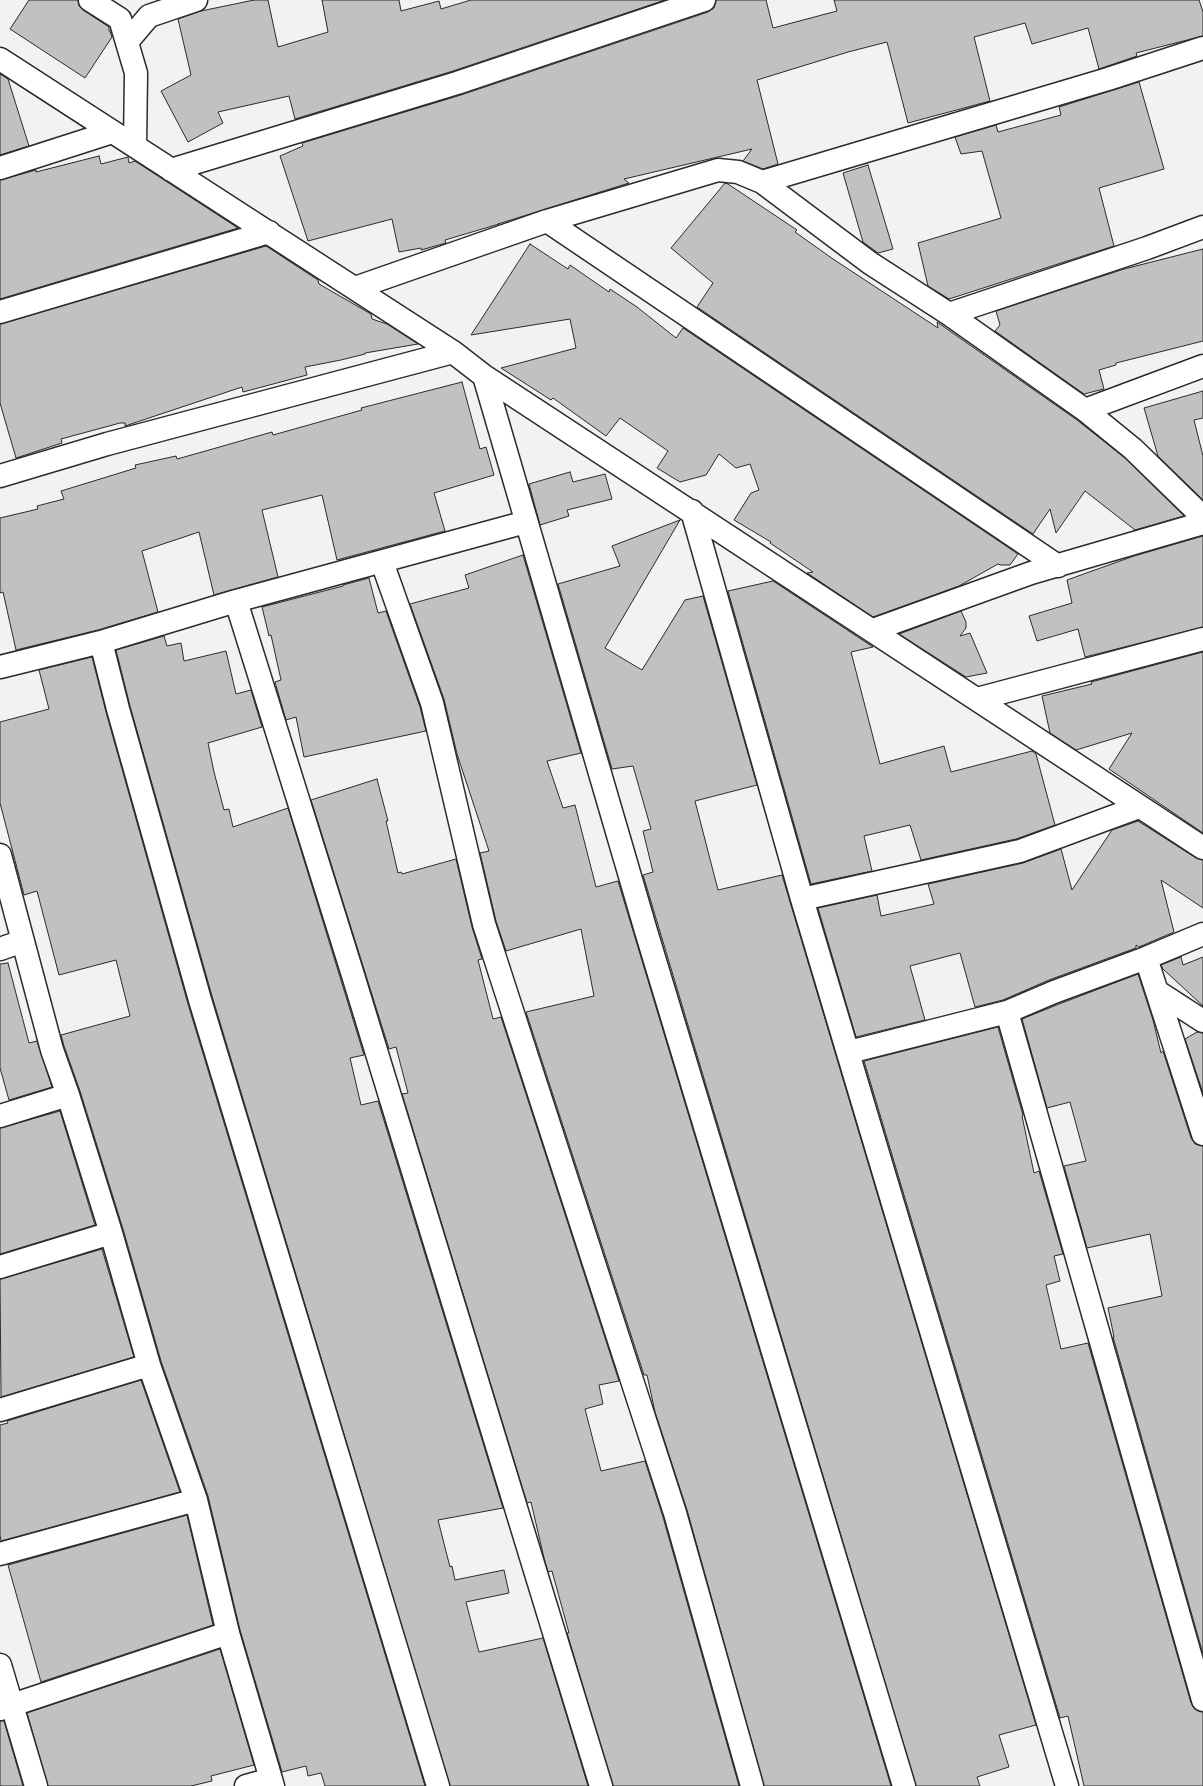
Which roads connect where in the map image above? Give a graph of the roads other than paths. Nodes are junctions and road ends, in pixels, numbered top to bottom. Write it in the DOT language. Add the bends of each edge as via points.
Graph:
graph roads {
  1 [pos="90,0"];
  2 [pos="196,0"];
  3 [pos="704,0"];
  4 [pos="127,42"];
  5 [pos="1203,48"];
  6 [pos="0,59"];
  7 [pos="112,132"];
  8 [pos="135,146"];
  9 [pos="0,168"];
  10 [pos="171,170"];
  11 [pos="762,182"];
  12 [pos="547,221"];
  13 [pos="1203,227"];
  14 [pos="268,232"];
  15 [pos="355,288"];
  16 [pos="0,312"];
  17 [pos="949,314"];
  18 [pos="452,352"];
  19 [pos="1203,366"];
  20 [pos="484,376"];
  21 [pos="1085,410"];
  22 [pos="0,476"];
  23 [pos="692,512"];
  24 [pos="1203,517"];
  25 [pos="526,522"];
  26 [pos="1203,523"];
  27 [pos="382,562"];
  28 [pos="1058,566"];
  29 [pos="236,601"];
  30 [pos="873,630"];
  31 [pos="1203,639"];
  32 [pos="101,642"];
  33 [pos="0,667"];
  34 [pos="977,699"];
  35 [pos="1139,807"];
  36 [pos="1203,848"];
  37 [pos="0,855"];
  38 [pos="802,899"];
  39 [pos="1203,934"];
  40 [pos="23,941"];
  41 [pos="0,949"];
  42 [pos="1146,958"];
  43 [pos="1158,992"];
  44 [pos="1007,1012"];
  45 [pos="1203,1021"];
  46 [pos="849,1052"];
  47 [pos="68,1095"];
  48 [pos="0,1116"];
  49 [pos="1203,1134"];
  50 [pos="111,1233"];
  51 [pos="0,1267"];
  52 [pos="149,1365"];
  53 [pos="0,1410"];
  54 [pos="196,1500"];
  55 [pos="0,1554"];
  56 [pos="228,1633"];
  57 [pos="0,1665"];
  58 [pos="1203,1700"];
  59 [pos="6,1707"];
  60 [pos="272,1783"];
  61 [pos="36,1786"];
  62 [pos="246,1786"];
  63 [pos="438,1786"];
  64 [pos="601,1786"];
  65 [pos="752,1786"];
  66 [pos="904,1786"];
  67 [pos="1068,1786"];
  1 -- 4 [label="street" via="120,19"];
  2 -- 4 [label="street" via="149,16"];
  3 -- 10 [label="street" via="457,83"];
  4 -- 8 [label="street" via="136,73"];
  5 -- 11 [label="street" via="1108,79"];
  6 -- 7 [label="street"];
  7 -- 8 [label="street"];
  7 -- 9 [label="street"];
  8 -- 10 [label="street"];
  10 -- 14 [label="street"];
  11 -- 12 [label="street" via="738,172 718,170"];
  11 -- 17 [label="street" via="870,263"];
  12 -- 15 [label="street"];
  12 -- 28 [label="street"];
  13 -- 17 [label="street"];
  14 -- 15 [label="street"];
  14 -- 16 [label="street"];
  15 -- 18 [label="street"];
  17 -- 21 [label="street"];
  18 -- 20 [label="street"];
  18 -- 22 [label="street" via="107,444"];
  19 -- 21 [label="street"];
  20 -- 23 [label="street"];
  20 -- 25 [label="street"];
  21 -- 24 [label="street" via="1133,448"];
  23 -- 30 [label="street"];
  23 -- 38 [label="street"];
  25 -- 27 [label="street"];
  25 -- 66 [label="street" via="648,939"];
  26 -- 28 [label="street"];
  27 -- 29 [label="street"];
  27 -- 65 [label="street" via="432,703 484,924 675,1513"];
  28 -- 30 [label="street" via="1031,573"];
  29 -- 32 [label="street"];
  29 -- 64 [label="street"];
  30 -- 34 [label="street"];
  31 -- 34 [label="street"];
  32 -- 33 [label="street"];
  32 -- 63 [label="street" via="200,1000"];
  34 -- 35 [label="street"];
  35 -- 36 [label="street"];
  35 -- 38 [label="street" via="1020,850"];
  37 -- 40 [label="street"];
  38 -- 46 [label="street"];
  39 -- 42 [label="street"];
  40 -- 41 [label="street"];
  40 -- 47 [label="street" via="52,1050"];
  42 -- 43 [label="street"];
  42 -- 44 [label="street"];
  43 -- 45 [label="street"];
  43 -- 49 [label="street"];
  44 -- 46 [label="street"];
  44 -- 58 [label="street"];
  46 -- 67 [label="street"];
  47 -- 48 [label="street"];
  47 -- 50 [label="street"];
  50 -- 51 [label="street"];
  50 -- 52 [label="street"];
  52 -- 53 [label="street"];
  52 -- 54 [label="street"];
  54 -- 55 [label="street"];
  54 -- 56 [label="street"];
  56 -- 59 [label="street"];
  56 -- 60 [label="street"];
  57 -- 59 [label="street"];
  59 -- 61 [label="street"];
  60 -- 62 [label="street"];
}
